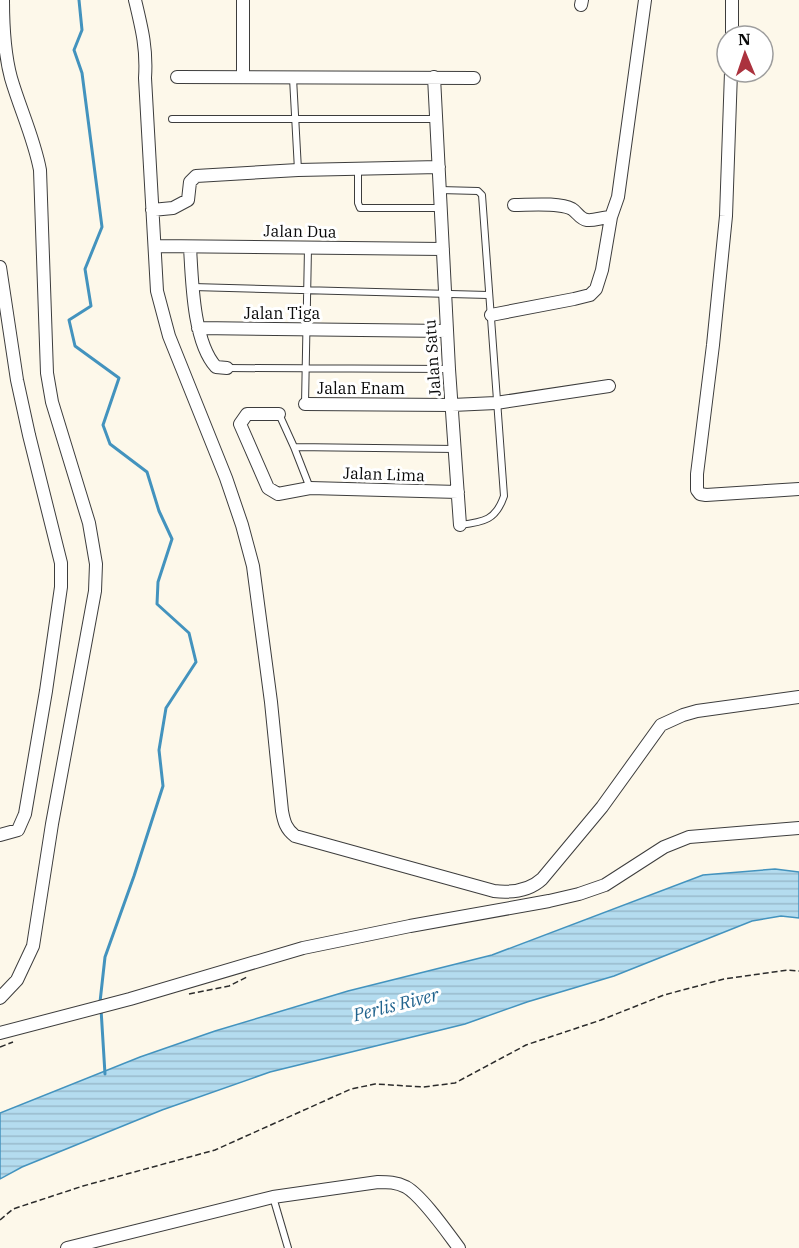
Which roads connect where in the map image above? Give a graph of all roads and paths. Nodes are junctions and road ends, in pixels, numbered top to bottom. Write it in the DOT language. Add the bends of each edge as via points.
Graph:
graph roads {
  1 [pos="3,0"];
  2 [pos="135,0"];
  3 [pos="243,0"];
  4 [pos="645,0"];
  5 [pos="732,0"];
  6 [pos="732,24"];
  7 [pos="243,76"];
  8 [pos="177,77"];
  9 [pos="293,77"];
  10 [pos="434,77"];
  11 [pos="474,78"];
  12 [pos="731,84"];
  13 [pos="172,119"];
  14 [pos="295,119"];
  15 [pos="436,119"];
  16 [pos="439,167"];
  17 [pos="358,169"];
  18 [pos="297,170"];
  19 [pos="440,190"];
  20 [pos="514,205"];
  21 [pos="441,208"];
  22 [pos="152,210"];
  23 [pos="611,218"];
  24 [pos="156,246"];
  25 [pos="190,247"];
  26 [pos="308,248"];
  27 [pos="443,249"];
  28 [pos="0,267"];
  29 [pos="192,287"];
  30 [pos="308,290"];
  31 [pos="445,293"];
  32 [pos="488,295"];
  33 [pos="491,315"];
  34 [pos="198,328"];
  35 [pos="306,329"];
  36 [pos="447,331"];
  37 [pos="227,368"];
  38 [pos="305,368"];
  39 [pos="449,369"];
  40 [pos="609,386"];
  41 [pos="496,403"];
  42 [pos="305,404"];
  43 [pos="452,405"];
  44 [pos="279,414"];
  45 [pos="294,447"];
  46 [pos="455,449"];
  47 [pos="310,488"];
  48 [pos="799,489"];
  49 [pos="458,492"];
  50 [pos="460,525"];
  51 [pos="799,697"];
  52 [pos="799,828"];
  53 [pos="0,836"];
  54 [pos="799,971"];
  55 [pos="0,998"];
  56 [pos="0,1033"];
  57 [pos="273,1197"];
  58 [pos="0,1220"];
  59 [pos="66,1248"];
  60 [pos="288,1248"];
  61 [pos="459,1248"];
  1 -- 55 [label="street" via="5,50 11,78 35,144 40,170 47,373 52,402 89,523 96,564 95,591 33,946 17,980"];
  2 -- 22 [label="street" via="146,55"];
  3 -- 7 [label="street"];
  4 -- 23 [label="street" via="625,159"];
  5 -- 6 [label="street"];
  7 -- 8 [label="street"];
  7 -- 9 [label="street"];
  9 -- 10 [label="street"];
  9 -- 14 [label="lane"];
  10 -- 11 [label="street"];
  10 -- 15 [label="street, Jalan Satu"];
  12 -- 48 [label="street" via="726,216 697,490 706,495"];
  13 -- 14 [label="lane"];
  14 -- 15 [label="lane"];
  14 -- 18 [label="lane"];
  15 -- 16 [label="street, Jalan Satu"];
  16 -- 17 [label="street"];
  16 -- 19 [label="street, Jalan Satu"];
  17 -- 18 [label="street"];
  17 -- 21 [label="lane" via="360,208"];
  18 -- 22 [label="street" via="196,176 190,182 188,200 173,208"];
  19 -- 21 [label="street, Jalan Satu"];
  19 -- 32 [label="lane" via="478,191 482,195"];
  20 -- 23 [label="street" via="562,206 588,220"];
  21 -- 27 [label="street, Jalan Satu"];
  22 -- 24 [label="street"];
  23 -- 33 [label="street" via="600,281 590,295"];
  24 -- 25 [label="street, Jalan Dua"];
  24 -- 51 [label="street" via="157,291 169,336 226,478 253,566 282,811 286,826 295,836 494,891 523,890 542,879 602,807 661,725 697,711"];
  25 -- 26 [label="street, Jalan Dua"];
  25 -- 29 [label="street"];
  26 -- 27 [label="street, Jalan Dua"];
  26 -- 30 [label="lane"];
  27 -- 31 [label="street, Jalan Satu"];
  28 -- 53 [label="street" via="24,413 61,563 46,691 25,814 18,830"];
  29 -- 30 [label="lane"];
  29 -- 34 [label="street"];
  30 -- 31 [label="lane"];
  30 -- 35 [label="lane"];
  31 -- 32 [label="lane"];
  31 -- 36 [label="street, Jalan Satu"];
  32 -- 33 [label="lane"];
  33 -- 41 [label="lane"];
  34 -- 35 [label="street, Jalan Tiga"];
  34 -- 37 [label="street" via="211,362"];
  35 -- 36 [label="street, Jalan Tiga"];
  35 -- 38 [label="lane"];
  36 -- 39 [label="street, Jalan Satu"];
  37 -- 38 [label="lane"];
  38 -- 39 [label="lane"];
  38 -- 42 [label="lane"];
  39 -- 43 [label="street, Jalan Satu"];
  40 -- 41 [label="street, Jalan Enam"];
  41 -- 43 [label="street, Jalan Enam"];
  41 -- 50 [label="lane" via="504,496 500,509 492,516 481,523"];
  42 -- 43 [label="street, Jalan Enam"];
  43 -- 46 [label="street, Jalan Satu"];
  44 -- 45 [label="lane"];
  44 -- 47 [label="street" via="248,414 240,424 268,488 278,494"];
  45 -- 46 [label="lane"];
  45 -- 47 [label="lane"];
  46 -- 49 [label="street, Jalan Satu"];
  47 -- 49 [label="street, Jalan Lima"];
  49 -- 50 [label="street, Jalan Satu"];
  52 -- 56 [label="street" via="689,837 664,847 605,885 579,894 303,948"];
  54 -- 58 [label="path" via="724,979 664,995 526,1044 455,1083 423,1088 375,1084 351,1089 215,1150 83,1186 13,1209"];
  57 -- 59 [label="street"];
  57 -- 60 [label="lane"];
  57 -- 61 [label="street" via="393,1182 418,1197"];
}
